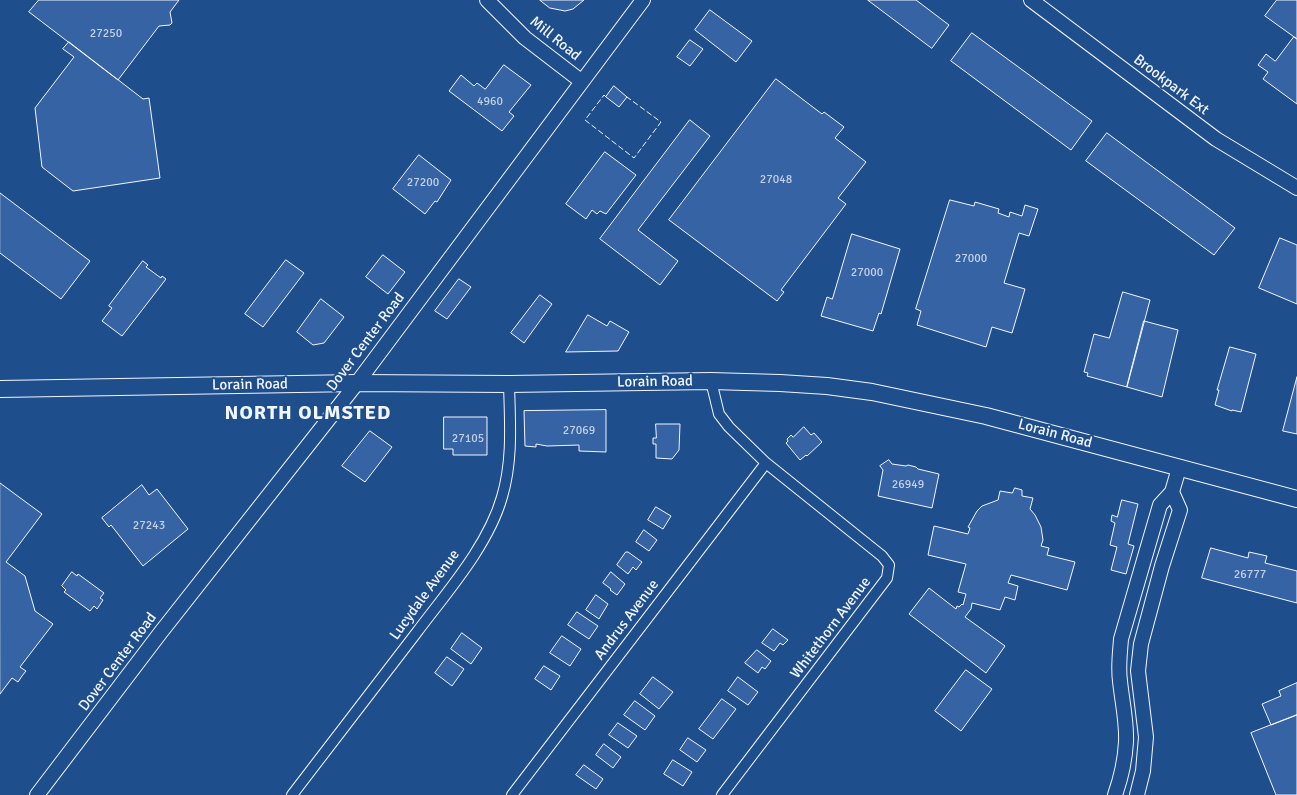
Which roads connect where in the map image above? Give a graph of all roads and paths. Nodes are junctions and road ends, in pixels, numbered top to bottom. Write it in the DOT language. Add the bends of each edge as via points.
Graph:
graph roads {
  1 [pos="487,0"];
  2 [pos="643,0"];
  3 [pos="1031,0"];
  4 [pos="581,81"];
  5 [pos="1297,188"];
  6 [pos="711,381"];
  7 [pos="357,383"];
  8 [pos="509,384"];
  9 [pos="0,390"];
  10 [pos="766,463"];
  11 [pos="1179,468"];
  12 [pos="1172,492"];
  13 [pos="1297,499"];
  14 [pos="37,795"];
  15 [pos="292,795"];
  16 [pos="512,795"];
  17 [pos="722,795"];
  18 [pos="1115,795"];
  19 [pos="1137,795"];
  1 -- 4 [label="street, Mill Road" via="525,38"];
  2 -- 4 [label="street, Dover Center Road"];
  3 -- 5 [label="street, Brookpark Ext" via="1216,139"];
  4 -- 7 [label="street, Dover Center Road"];
  6 -- 8 [label="main road, Lorain Road"];
  6 -- 10 [label="street, Whitethorn Avenue" via="719,414"];
  6 -- 11 [label="main road, Lorain Road" via="780,383 872,392 986,416"];
  7 -- 8 [label="main road, Lorain Road"];
  7 -- 9 [label="main road, Lorain Road"];
  7 -- 14 [label="street, Dover Center Road"];
  8 -- 15 [label="street, Lucydale Avenue" via="511,437 508,470 487,534 456,580"];
  10 -- 16 [label="street, Andrus Avenue"];
  10 -- 17 [label="street, Whitethorn Avenue" via="882,556 889,565 889,572"];
  11 -- 12 [label="street"];
  11 -- 13 [label="main road, Lorain Road"];
  12 -- 18 [label="street" via="1160,505 1122,639 1119,659 1126,743"];
  12 -- 19 [label="street" via="1180,510 1141,644 1138,671 1146,737"];
}
